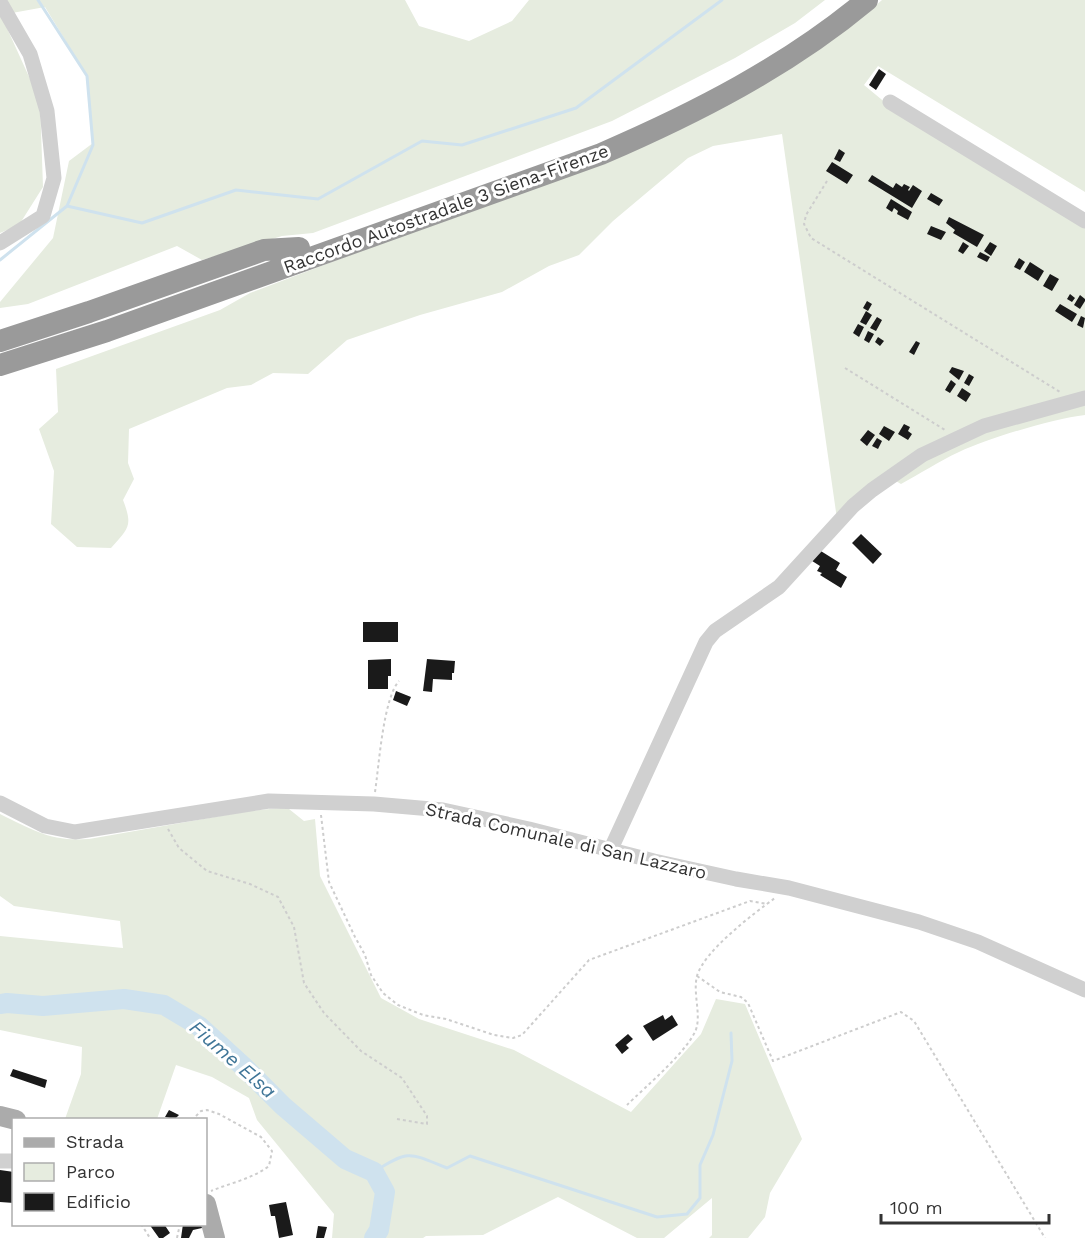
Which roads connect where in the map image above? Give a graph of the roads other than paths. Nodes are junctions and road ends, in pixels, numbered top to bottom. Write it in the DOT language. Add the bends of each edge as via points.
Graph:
graph roads {
  1 [pos="846,0"];
  2 [pos="867,0"];
  3 [pos="0,2"];
  4 [pos="890,102"];
  5 [pos="1085,221"];
  6 [pos="0,243"];
  7 [pos="299,248"];
  8 [pos="242,283"];
  9 [pos="0,341"];
  10 [pos="0,351"];
  11 [pos="0,365"];
  12 [pos="0,375"];
  13 [pos="1080,399"];
  14 [pos="0,803"];
  15 [pos="610,850"];
  16 [pos="1085,990"];
  17 [pos="207,1208"];
  18 [pos="215,1238"];
  1 -- 7 [label="highway, Raccordo Autostradale 3 Siena-Firenze" via="760,60 643,123"];
  2 -- 8 [label="highway, Raccordo Autostradale 3 Siena-Firenze" via="790,57 671,124 601,154"];
  3 -- 6 [label="street" via="30,54 47,111 54,178 43,216"];
  4 -- 5 [label="street"];
  7 -- 9 [label="highway" via="264,250"];
  7 -- 10 [label="highway, Raccordo Autostradale 3 Siena-Firenze"];
  8 -- 11 [label="highway, Raccordo Autostradale 3 Siena-Firenze"];
  8 -- 12 [label="highway" via="219,301"];
  13 -- 15 [label="street" via="984,426 922,455 853,506 779,587 715,631 706,642"];
  14 -- 15 [label="street, Strada Comunale di San Lazzaro" via="45,826 68,832 94,831 257,802 374,804 449,811"];
  15 -- 16 [label="street, Strada Comunale di San Lazzaro" via="789,888 960,934"];
  17 -- 18 [label="main road"];
}
